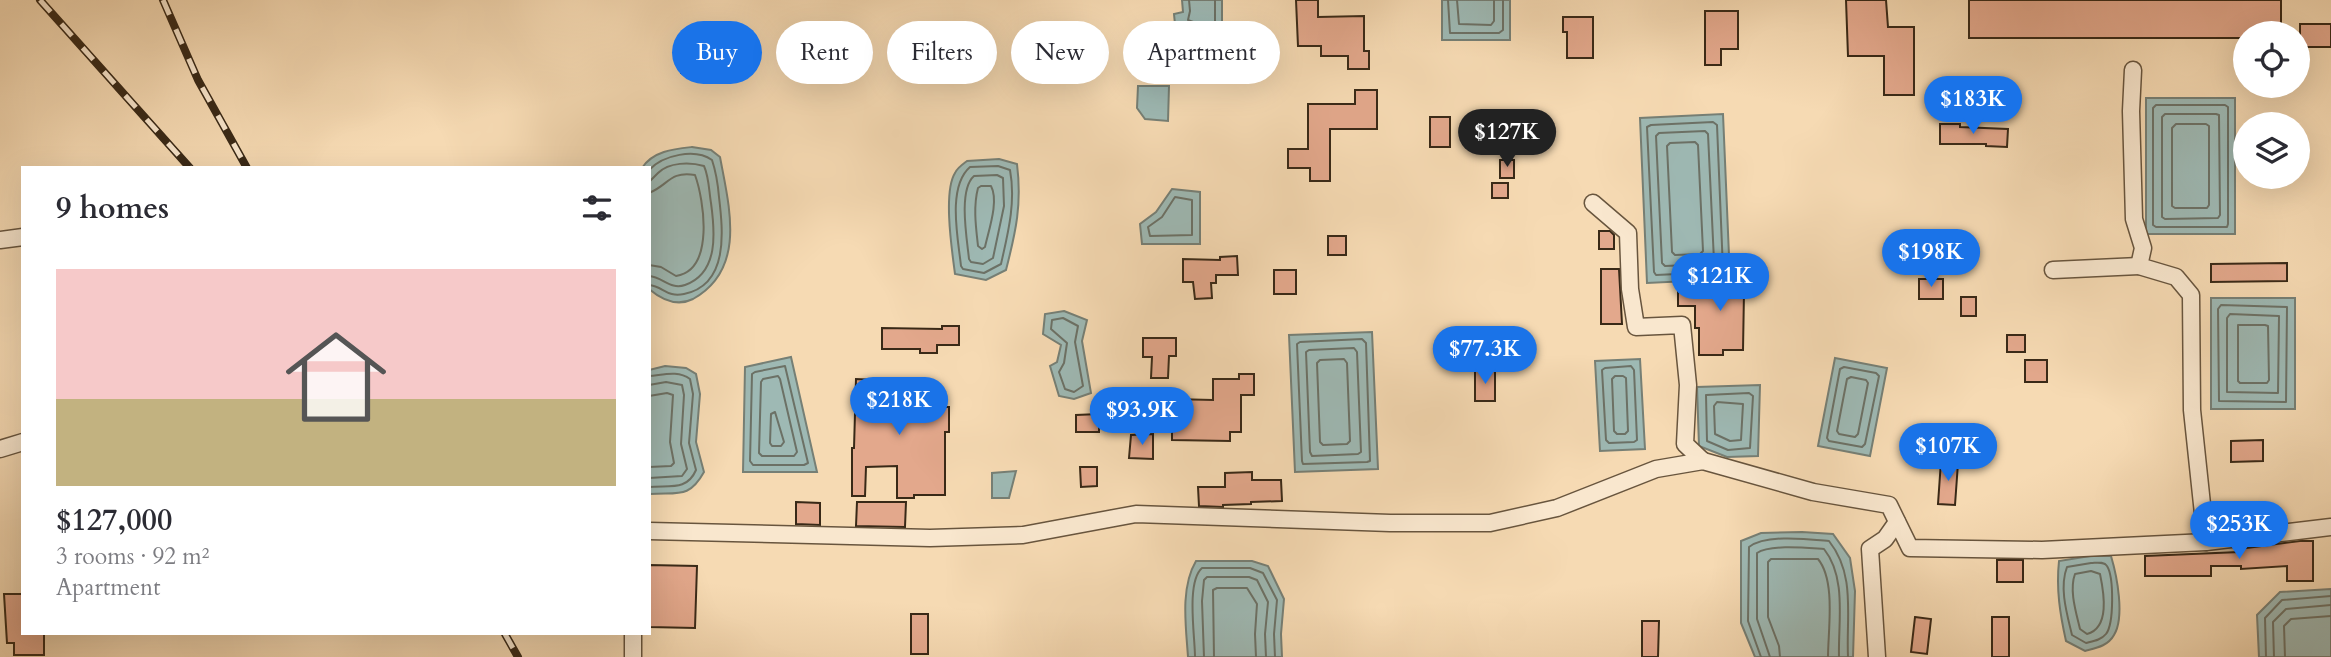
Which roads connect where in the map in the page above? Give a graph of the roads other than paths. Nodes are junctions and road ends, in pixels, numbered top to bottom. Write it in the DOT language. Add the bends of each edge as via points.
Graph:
graph roads {
  1 [pos="2133,69"];
  2 [pos="1593,204"];
  3 [pos="21,236"];
  4 [pos="0,240"];
  5 [pos="2139,266"];
  6 [pos="2053,270"];
  7 [pos="21,443"];
  8 [pos="0,449"];
  9 [pos="1703,461"];
  10 [pos="1897,522"];
  11 [pos="2331,527"];
  12 [pos="651,531"];
  13 [pos="2206,542"];
  14 [pos="633,635"];
  15 [pos="633,657"];
  16 [pos="1877,657"];
  1 -- 5 [label="street" via="2134,219 2143,248"];
  2 -- 9 [label="street" via="1628,233 1636,327 1682,325 1688,385 1685,444"];
  3 -- 4 [label="street"];
  5 -- 6 [label="street"];
  5 -- 13 [label="street" via="2176,277 2191,295 2192,410"];
  7 -- 8 [label="street"];
  9 -- 10 [label="street" via="1813,492 1889,505"];
  9 -- 12 [label="street" via="1656,469 1557,508 1490,523 1136,514 1023,535 930,538"];
  10 -- 13 [label="street" via="1910,548 2042,550"];
  10 -- 16 [label="street" via="1885,539 1870,549"];
  11 -- 13 [label="street"];
  14 -- 15 [label="street"];
}
